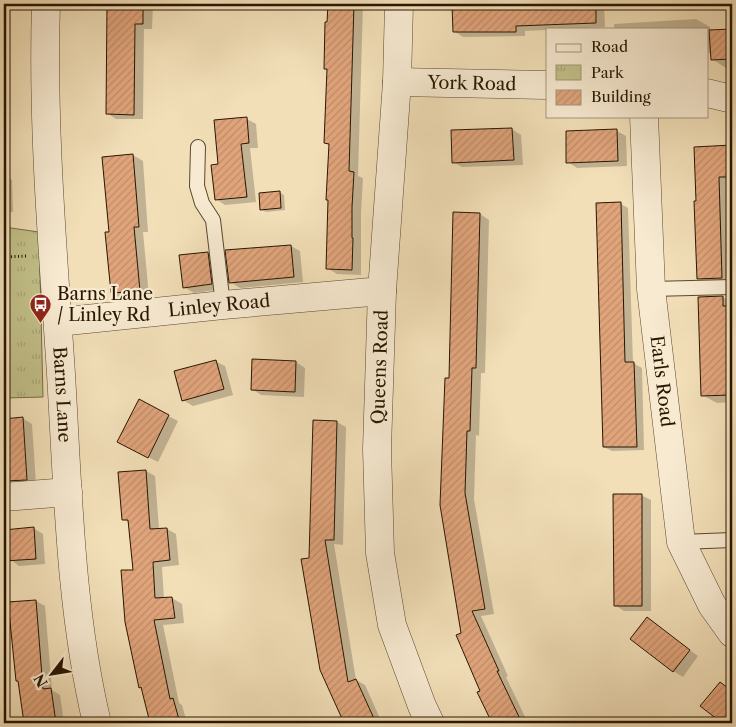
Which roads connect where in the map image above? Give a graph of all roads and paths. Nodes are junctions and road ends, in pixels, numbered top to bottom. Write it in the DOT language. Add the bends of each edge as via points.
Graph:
graph roads {
  1 [pos="46,4"];
  2 [pos="398,4"];
  3 [pos="397,82"];
  4 [pos="546,85"];
  5 [pos="708,93"];
  6 [pos="732,99"];
  7 [pos="644,118"];
  8 [pos="198,147"];
  9 [pos="732,287"];
  10 [pos="651,288"];
  11 [pos="382,291"];
  12 [pos="223,305"];
  13 [pos="58,322"];
  14 [pos="68,492"];
  15 [pos="4,497"];
  16 [pos="732,540"];
  17 [pos="681,542"];
  18 [pos="732,633"];
  19 [pos="97,723"];
  20 [pos="430,723"];
  1 -- 13 [label="street, Barns Lane" via="47,133"];
  2 -- 3 [label="street, Queens Road"];
  3 -- 4 [label="street, York Road"];
  3 -- 11 [label="street, Queens Road"];
  5 -- 6 [label="street"];
  7 -- 10 [label="street, Earls Road"];
  8 -- 12 [label="lane" via="197,186 202,203 213,220"];
  9 -- 10 [label="lane"];
  10 -- 17 [label="street, Earls Road"];
  11 -- 12 [label="street, Linley Road"];
  11 -- 20 [label="street, Queens Road" via="377,448 380,554 392,625"];
  12 -- 13 [label="street, Linley Road"];
  13 -- 14 [label="street, Barns Lane"];
  14 -- 15 [label="street"];
  14 -- 19 [label="street, Barns Lane" via="74,581"];
  16 -- 17 [label="lane"];
  17 -- 18 [label="street, Earls Road" via="712,605"];
}
